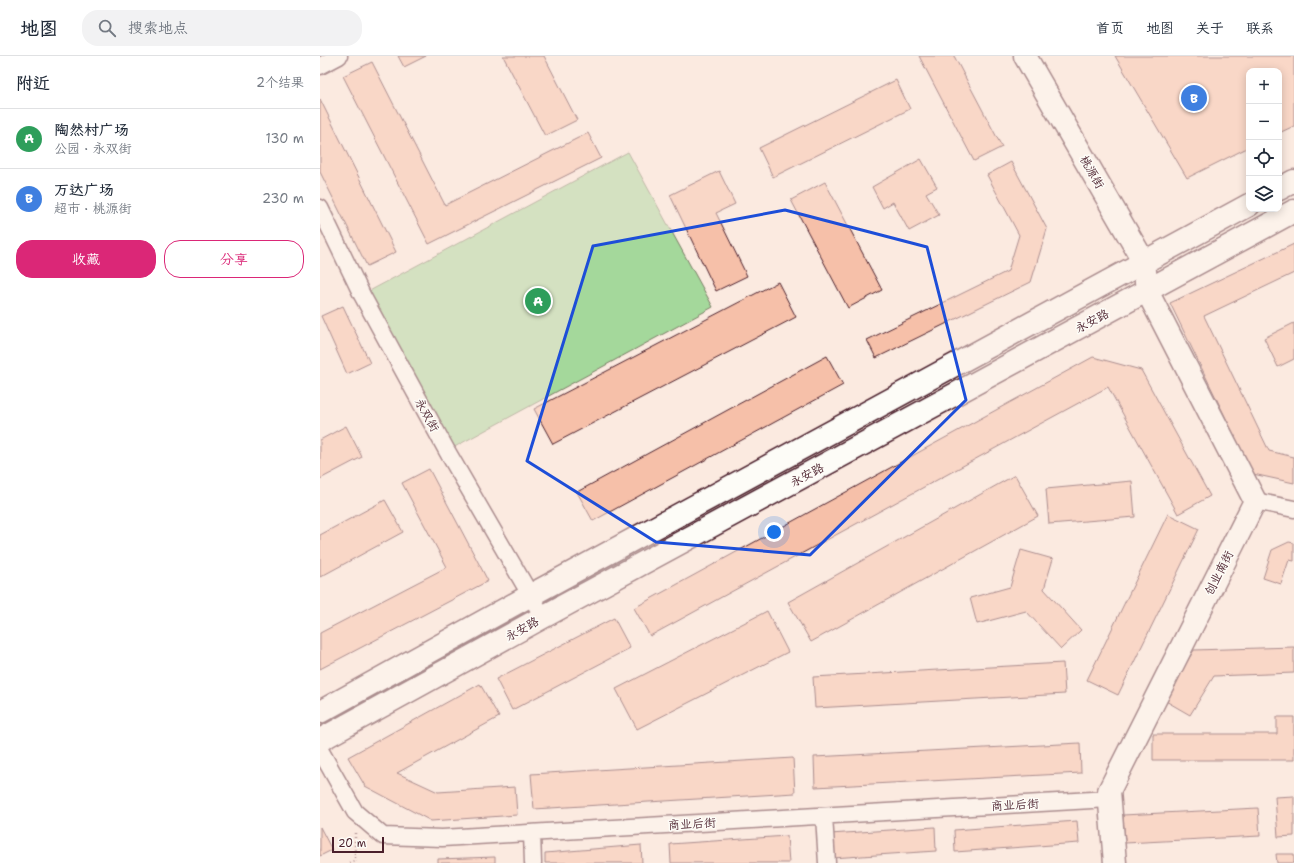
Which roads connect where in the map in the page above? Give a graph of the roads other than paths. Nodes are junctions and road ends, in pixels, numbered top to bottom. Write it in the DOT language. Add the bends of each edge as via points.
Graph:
graph roads {
  1 [pos="339,56"];
  2 [pos="1025,56"];
  3 [pos="320,66"];
  4 [pos="1294,181"];
  5 [pos="1282,187"];
  6 [pos="1246,207"];
  7 [pos="320,208"];
  8 [pos="1294,211"];
  9 [pos="1144,262"];
  10 [pos="1147,291"];
  11 [pos="1255,501"];
  12 [pos="1294,510"];
  13 [pos="530,595"];
  14 [pos="543,617"];
  15 [pos="320,712"];
  16 [pos="320,740"];
  17 [pos="320,750"];
  18 [pos="1109,799"];
  19 [pos="824,816"];
  20 [pos="532,833"];
  21 [pos="533,863"];
  22 [pos="827,863"];
  23 [pos="1115,863"];
  1 -- 3 [label="street"];
  2 -- 9 [label="street, 桃源街"];
  4 -- 5 [label="street"];
  6 -- 9 [label="street"];
  7 -- 13 [label="street, 永双街" via="362,295 447,451"];
  8 -- 10 [label="street, 永安路"];
  9 -- 10 [label="street, 桃源街"];
  9 -- 13 [label="street"];
  10 -- 11 [label="street"];
  10 -- 14 [label="street, 永安路"];
  11 -- 12 [label="street"];
  11 -- 18 [label="street, 创业南街" via="1108,791"];
  13 -- 14 [label="street, 永双街"];
  13 -- 15 [label="street"];
  14 -- 16 [label="street, 永安路"];
  17 -- 20 [label="street, 商业后街" via="355,812 383,836 442,838"];
  18 -- 19 [label="street, 商业后街"];
  18 -- 23 [label="street, 创业南街"];
  19 -- 20 [label="street, 商业后街"];
  19 -- 22 [label="street"];
  20 -- 21 [label="street"];
}
